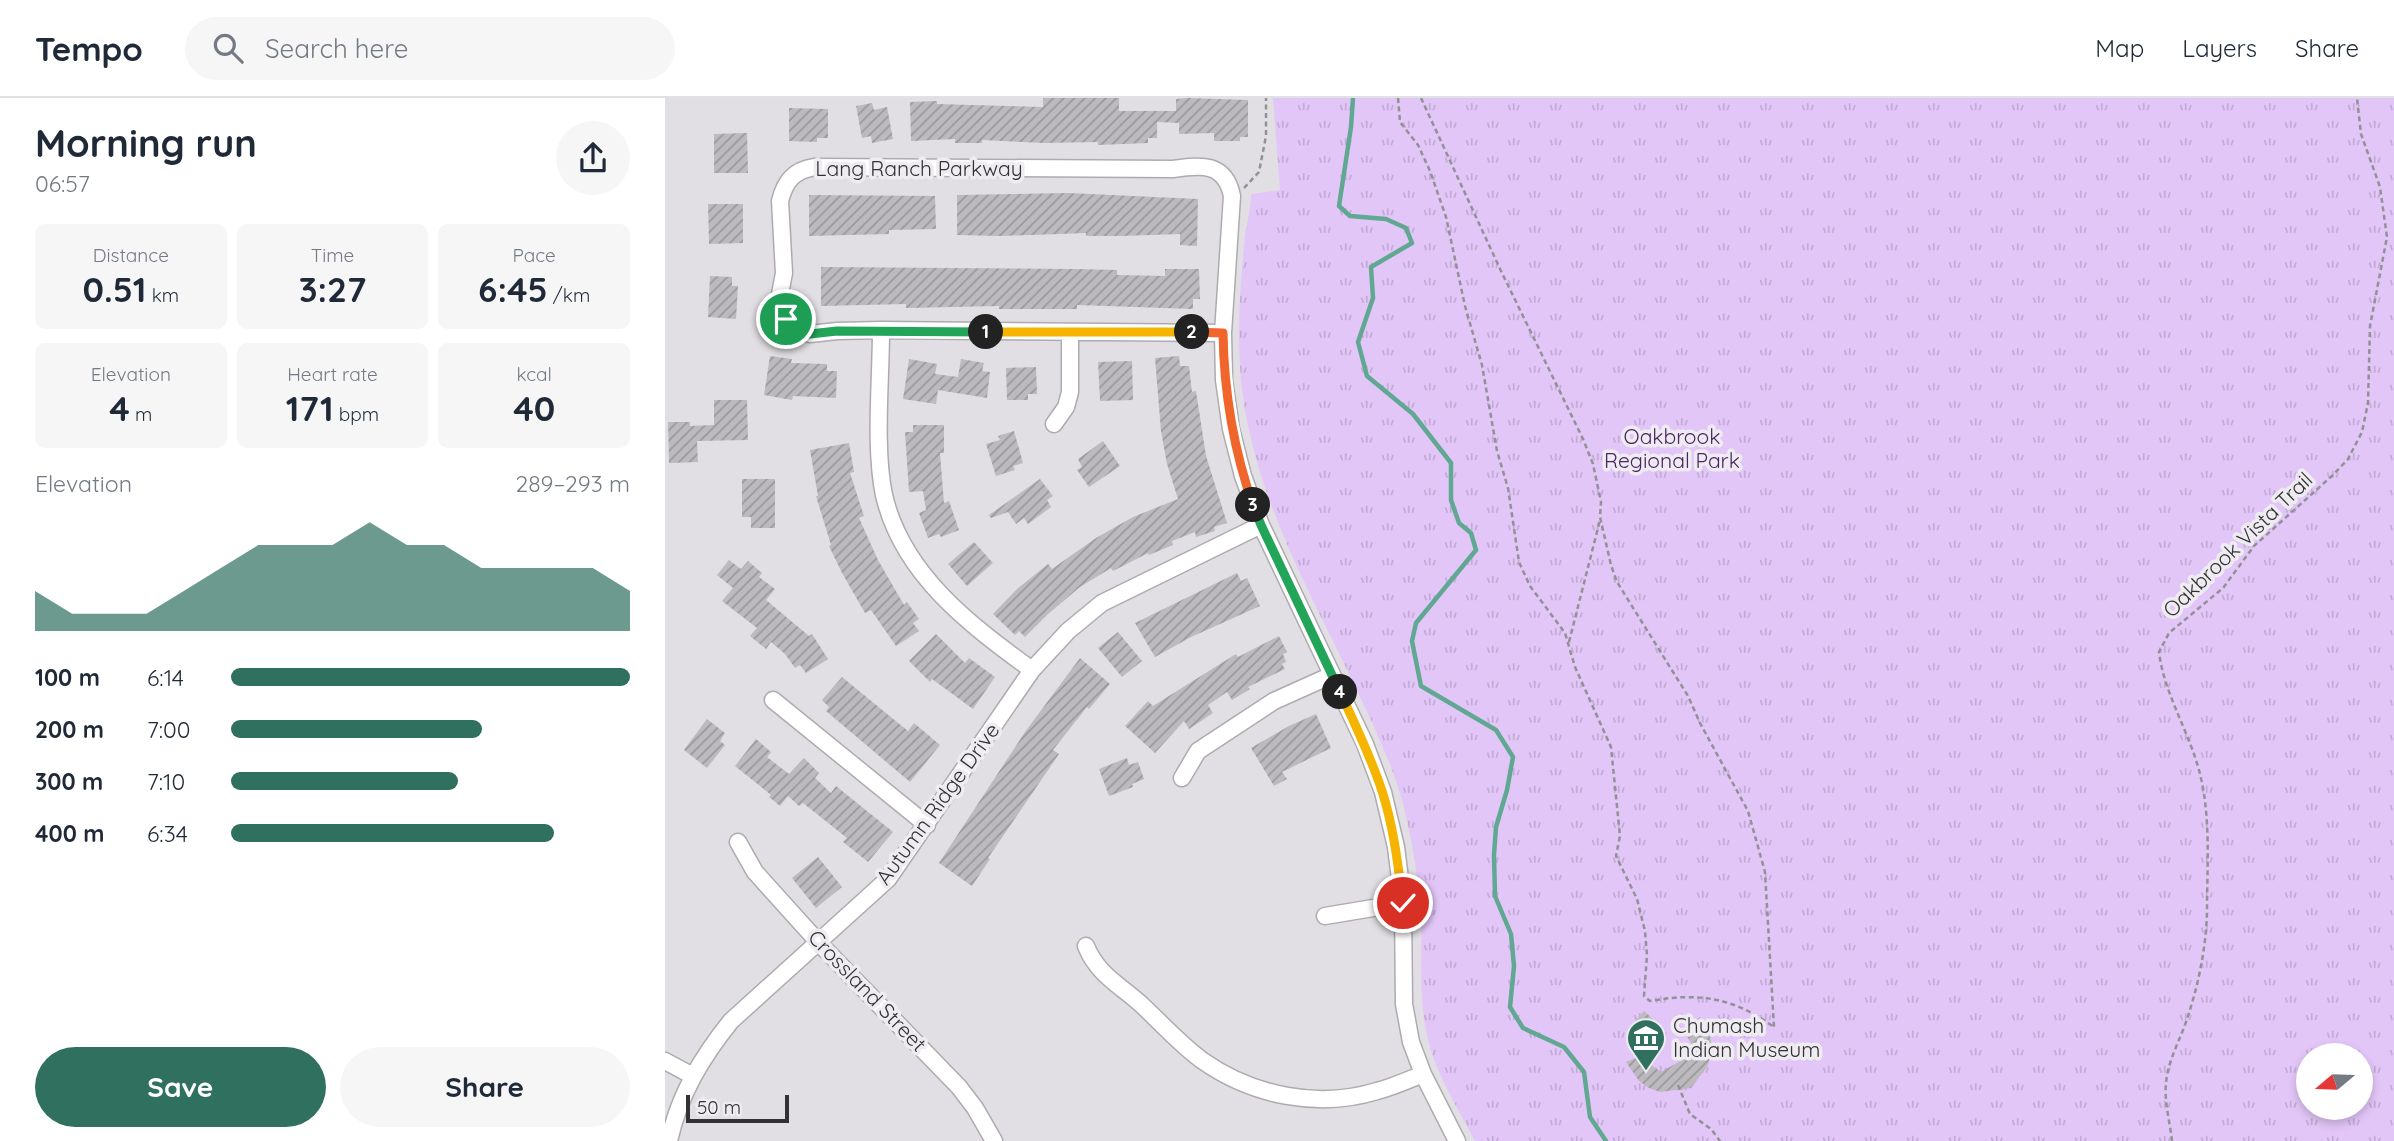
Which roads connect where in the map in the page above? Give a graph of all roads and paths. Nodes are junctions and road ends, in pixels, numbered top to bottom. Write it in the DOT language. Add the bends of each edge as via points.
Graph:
graph roads {
  1 [pos="1266,98"];
  2 [pos="1398,98"];
  3 [pos="1421,98"];
  4 [pos="2357,98"];
  5 [pos="1232,196"];
  6 [pos="881,330"];
  7 [pos="1070,332"];
  8 [pos="1223,333"];
  9 [pos="1054,424"];
  10 [pos="1600,517"];
  11 [pos="1261,525"];
  12 [pos="1568,646"];
  13 [pos="1032,670"];
  14 [pos="1332,675"];
  15 [pos="773,700"];
  16 [pos="1182,778"];
  17 [pos="927,825"];
  18 [pos="738,842"];
  19 [pos="1403,903"];
  20 [pos="1325,916"];
  21 [pos="819,943"];
  22 [pos="1086,946"];
  23 [pos="665,1061"];
  24 [pos="1423,1074"];
  25 [pos="693,1076"];
  26 [pos="1678,1085"];
  27 [pos="669,1141"];
  28 [pos="994,1141"];
  29 [pos="1457,1141"];
  30 [pos="1720,1141"];
  31 [pos="2172,1141"];
  1 -- 5 [label="path" via="1266,136 1259,172"];
  2 -- 12 [label="path" via="1400,122 1418,145 1446,217 1482,365 1519,562 1530,586 1565,633"];
  3 -- 10 [label="path" via="1583,439 1593,464"];
  4 -- 31 [label="path, Oakbrook Vista Trail" via="2361,134 2380,187 2387,237 2370,326 2363,432 2333,475 2254,546 2223,588 2169,634 2159,652 2200,772 2207,822 2203,954 2166,1080"];
  5 -- 6 [label="street, Lang Ranch Parkway" via="1220,172 1198,165 1173,169 803,169 788,180 780,201 784,273 780,294 786,319 810,334"];
  5 -- 8 [label="street"];
  6 -- 7 [label="street, Lang Ranch Parkway"];
  6 -- 13 [label="street" via="880,461 884,496 897,531 922,573 948,603"];
  7 -- 8 [label="street, Lang Ranch Parkway"];
  7 -- 9 [label="street" via="1070,392"];
  8 -- 11 [label="street" via="1231,429"];
  10 -- 12 [label="path"];
  10 -- 12 [label="path" via="1617,582 1688,695 1748,811 1765,872 1775,1027 1743,1006 1720,999 1650,1001 1644,996 1645,931 1637,899 1616,856 1620,827 1611,747"];
  11 -- 13 [label="street, Autumn Ridge Drive" via="1103,603 1068,631"];
  11 -- 14 [label="street"];
  13 -- 17 [label="street, Autumn Ridge Drive"];
  14 -- 16 [label="street" via="1274,701 1198,751"];
  14 -- 19 [label="street" via="1383,792"];
  15 -- 17 [label="street"];
  17 -- 21 [label="street, Autumn Ridge Drive" via="888,879"];
  18 -- 21 [label="street, Crossland Street" via="755,872"];
  19 -- 20 [label="street"];
  19 -- 24 [label="street" via="1404,1003"];
  21 -- 25 [label="street, Autumn Ridge Drive" via="731,1021"];
  21 -- 28 [label="street, Crossland Street" via="959,1087"];
  22 -- 24 [label="street" via="1092,961 1182,1044 1251,1087 1293,1098 1333,1099 1376,1092"];
  23 -- 25 [label="street"];
  24 -- 29 [label="street"];
  25 -- 27 [label="street, Autumn Ridge Drive"];
  26 -- 30 [label="path" via="1690,1114"];
}
